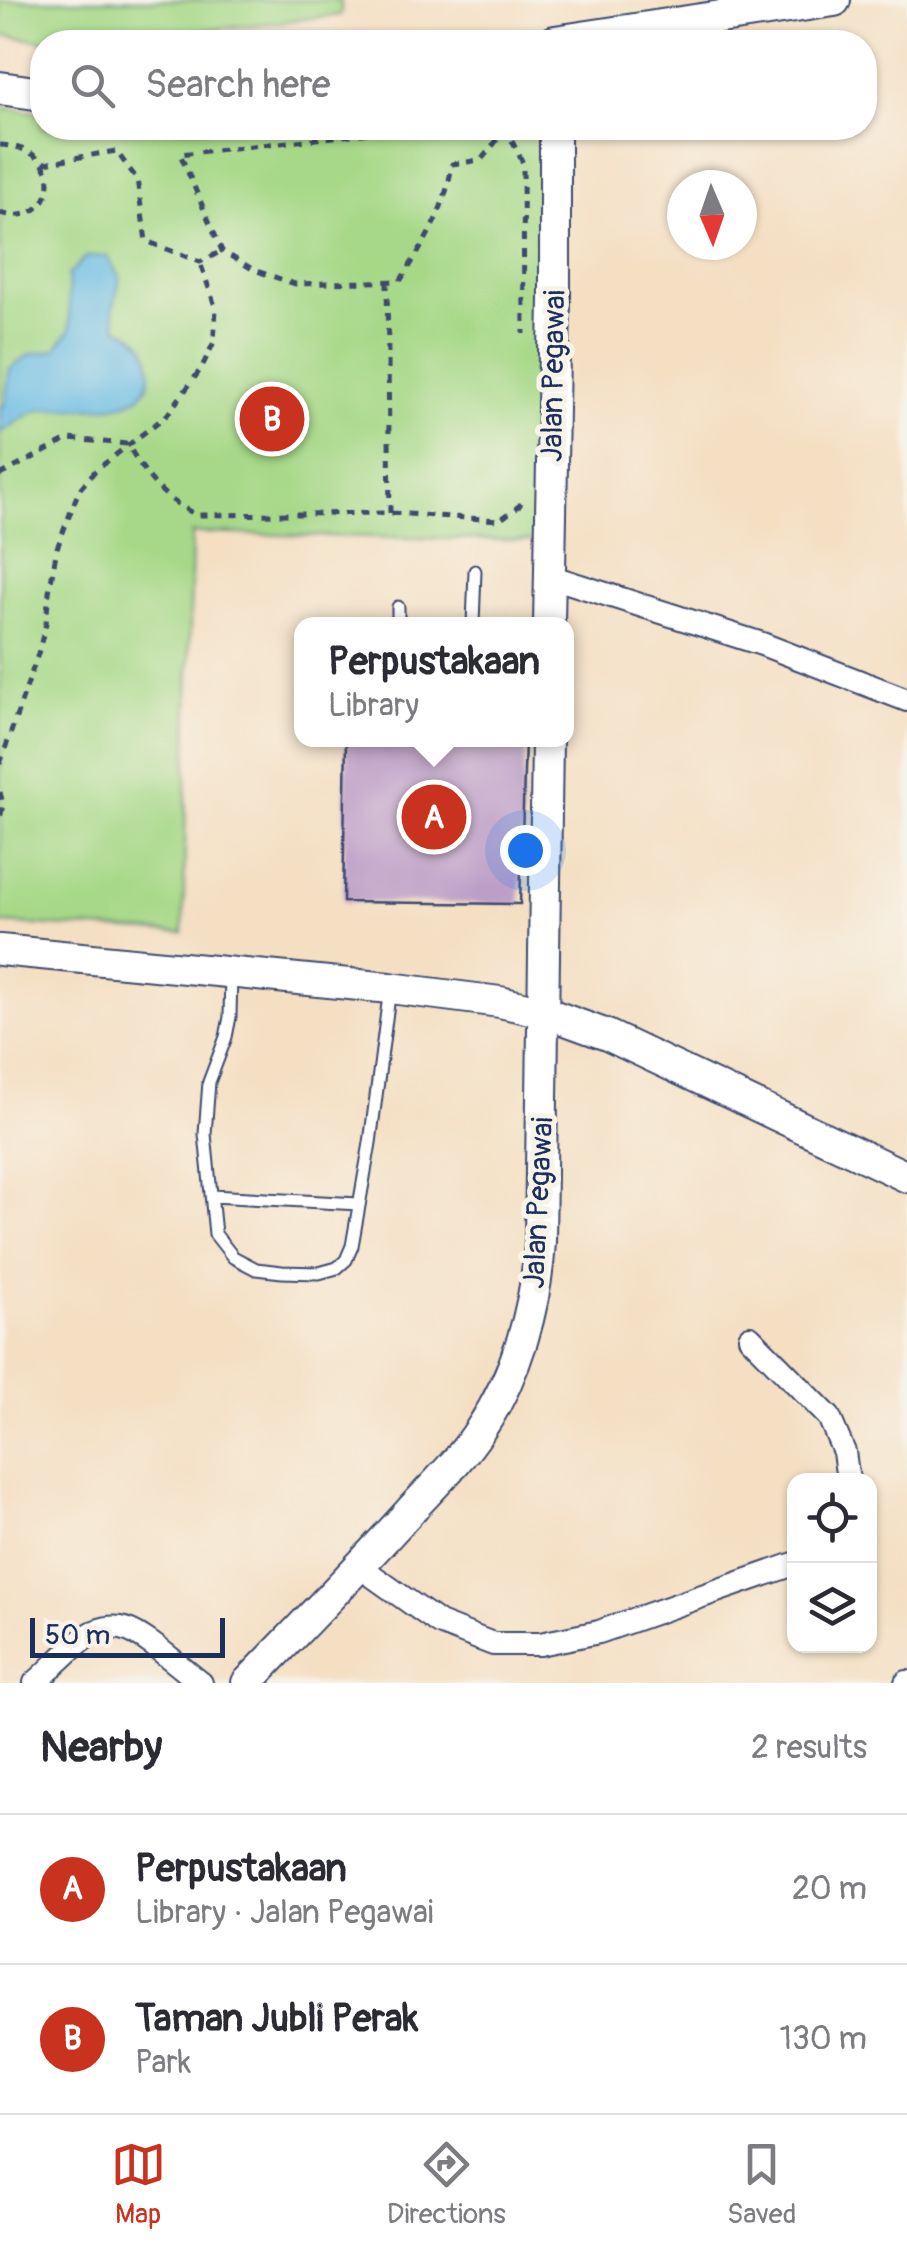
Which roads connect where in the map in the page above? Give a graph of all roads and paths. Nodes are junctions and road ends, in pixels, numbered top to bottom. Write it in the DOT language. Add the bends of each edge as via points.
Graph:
graph roads {
  1 [pos="834,0"];
  2 [pos="635,30"];
  3 [pos="0,88"];
  4 [pos="30,92"];
  5 [pos="307,140"];
  6 [pos="498,140"];
  7 [pos="512,140"];
  8 [pos="555,140"];
  9 [pos="0,145"];
  10 [pos="44,163"];
  11 [pos="0,213"];
  12 [pos="222,251"];
  13 [pos="200,262"];
  14 [pos="386,282"];
  15 [pos="524,345"];
  16 [pos="127,444"];
  17 [pos="0,475"];
  18 [pos="525,482"];
  19 [pos="390,513"];
  20 [pos="474,571"];
  21 [pos="549,576"];
  22 [pos="398,607"];
  23 [pos="398,617"];
  24 [pos="473,617"];
  25 [pos="548,617"];
  26 [pos="907,700"];
  27 [pos="547,747"];
  28 [pos="0,764"];
  29 [pos="0,792"];
  30 [pos="0,819"];
  31 [pos="0,950"];
  32 [pos="231,971"];
  33 [pos="390,988"];
  34 [pos="544,1012"];
  35 [pos="907,1177"];
  36 [pos="212,1196"];
  37 [pos="359,1204"];
  38 [pos="750,1337"];
  39 [pos="847,1473"];
  40 [pos="787,1566"];
  41 [pos="360,1567"];
  42 [pos="35,1683"];
  43 [pos="201,1683"];
  44 [pos="246,1683"];
  1 -- 2 [label="main road"];
  3 -- 4 [label="main road"];
  5 -- 12 [label="path" via="180,154"];
  6 -- 14 [label="path" via="481,160 452,164 424,244 400,282"];
  7 -- 15 [label="path" via="523,163"];
  8 -- 21 [label="street, Jalan Pegawai"];
  9 -- 10 [label="path" via="17,146"];
  10 -- 11 [label="path" via="50,178 41,204 17,216"];
  10 -- 13 [label="path" via="116,152 137,179 146,241"];
  12 -- 13 [label="path"];
  12 -- 14 [label="path" via="296,284"];
  13 -- 16 [label="path" via="216,310 214,342 175,406"];
  14 -- 19 [label="path"];
  16 -- 17 [label="path" via="69,439"];
  16 -- 19 [label="path" via="172,502 197,515"];
  16 -- 28 [label="path" via="78,490 57,548 38,654"];
  18 -- 19 [label="path" via="520,505 500,520"];
  20 -- 24 [label="lane"];
  21 -- 25 [label="street, Jalan Pegawai"];
  21 -- 26 [label="street" via="762,644"];
  22 -- 23 [label="lane"];
  27 -- 34 [label="street, Jalan Pegawai"];
  29 -- 30 [label="path"];
  31 -- 32 [label="street"];
  32 -- 33 [label="street"];
  32 -- 36 [label="lane" via="230,1018 209,1082 205,1134"];
  33 -- 34 [label="street"];
  33 -- 37 [label="lane"];
  34 -- 35 [label="street" via="607,1035"];
  34 -- 41 [label="street, Jalan Pegawai" via="540,1242 528,1320 480,1432"];
  36 -- 37 [label="lane"];
  36 -- 37 [label="lane" via="215,1234 233,1258 282,1272 337,1268 352,1246"];
  38 -- 39 [label="street" via="829,1416"];
  40 -- 41 [label="street" via="599,1632 540,1644 494,1644 439,1623"];
  41 -- 44 [label="street, Jalan Pegawai"];
  42 -- 43 [label="street" via="95,1632 124,1628"];
}
